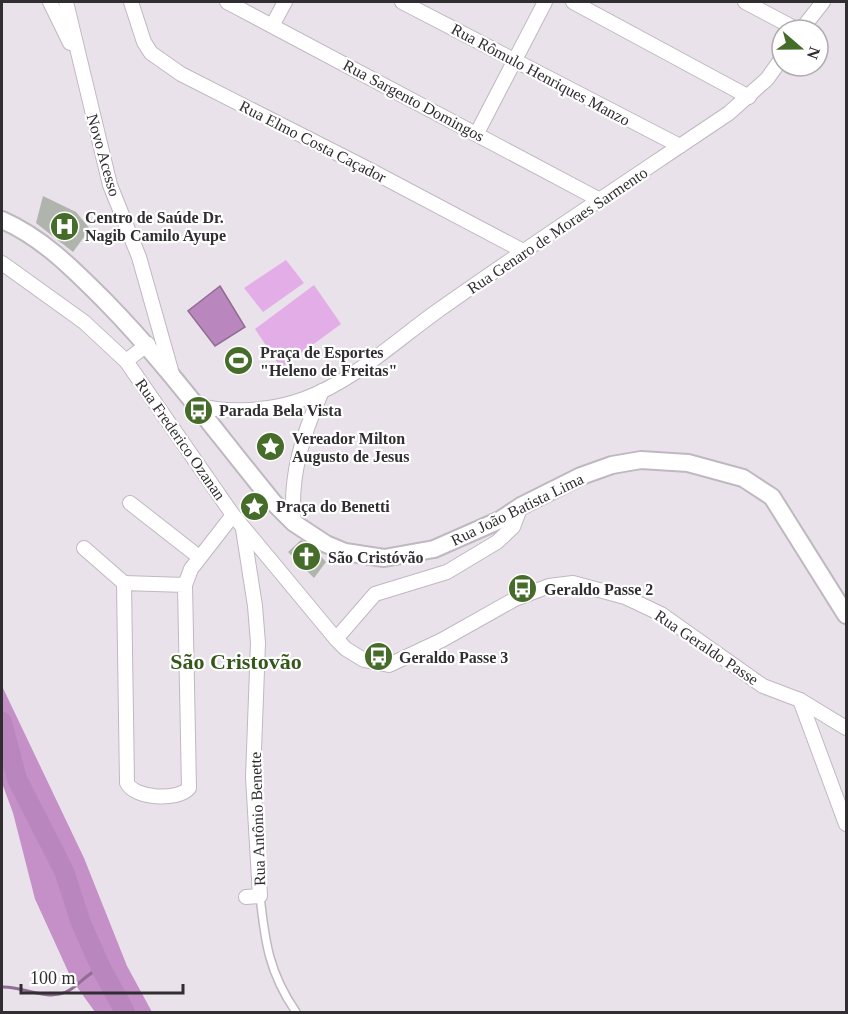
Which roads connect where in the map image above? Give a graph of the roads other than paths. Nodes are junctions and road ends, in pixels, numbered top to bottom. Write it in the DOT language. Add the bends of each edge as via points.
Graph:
graph roads {
  1 [pos="50,2"];
  2 [pos="66,2"];
  3 [pos="131,2"];
  4 [pos="226,2"];
  5 [pos="285,2"];
  6 [pos="402,2"];
  7 [pos="545,2"];
  8 [pos="573,2"];
  9 [pos="745,2"];
  10 [pos="822,2"];
  11 [pos="776,18"];
  12 [pos="809,18"];
  13 [pos="273,24"];
  14 [pos="514,61"];
  15 [pos="80,63"];
  16 [pos="770,72"];
  17 [pos="749,97"];
  18 [pos="477,133"];
  19 [pos="680,146"];
  20 [pos="600,200"];
  21 [pos="2,220"];
  22 [pos="525,252"];
  23 [pos="2,263"];
  24 [pos="148,344"];
  25 [pos="126,361"];
  26 [pos="172,374"];
  27 [pos="322,391"];
  28 [pos="196,405"];
  29 [pos="130,503"];
  30 [pos="521,506"];
  31 [pos="233,515"];
  32 [pos="294,523"];
  33 [pos="243,526"];
  34 [pos="84,548"];
  35 [pos="199,557"];
  36 [pos="124,583"];
  37 [pos="185,585"];
  38 [pos="846,615"];
  39 [pos="336,639"];
  40 [pos="800,700"];
  41 [pos="846,728"];
  42 [pos="846,824"];
  43 [pos="260,896"];
  44 [pos="246,897"];
  45 [pos="296,1012"];
  1 -- 15 [label="street"];
  2 -- 15 [label="street, Novo Acesso"];
  3 -- 22 [label="street, Rua Elmo Costa Caçador" via="151,53 181,74"];
  4 -- 13 [label="street, Rua Sargento Domingos"];
  5 -- 13 [label="street"];
  6 -- 14 [label="street, Rua Rômulo Henriques Manzo"];
  7 -- 14 [label="street"];
  8 -- 17 [label="street"];
  9 -- 11 [label="street"];
  10 -- 12 [label="street"];
  13 -- 18 [label="street, Rua Sargento Domingos"];
  14 -- 18 [label="street"];
  14 -- 19 [label="street, Rua Rômulo Henriques Manzo"];
  15 -- 26 [label="street, Novo Acesso" via="110,185 139,257"];
  16 -- 17 [label="street, Rua Genaro de Moraes Sarmento"];
  17 -- 19 [label="street, Rua Genaro de Moraes Sarmento"];
  18 -- 20 [label="street, Rua Sargento Domingos"];
  19 -- 20 [label="street, Rua Genaro de Moraes Sarmento"];
  20 -- 22 [label="street, Rua Genaro de Moraes Sarmento"];
  21 -- 24 [label="street, Rua João Batista Lima" via="30,234 63,260"];
  22 -- 27 [label="street, Rua Genaro de Moraes Sarmento"];
  23 -- 25 [label="street, Rua Frederico Ozanan" via="84,322"];
  24 -- 25 [label="street"];
  24 -- 26 [label="street, Rua João Batista Lima"];
  25 -- 31 [label="street, Rua Frederico Ozanan"];
  26 -- 28 [label="street, Rua João Batista Lima"];
  27 -- 28 [label="street, Rua Genaro de Moraes Sarmento" via="283,405 239,410"];
  27 -- 32 [label="street" via="294,474"];
  28 -- 32 [label="street, Rua João Batista Lima"];
  29 -- 35 [label="street"];
  30 -- 32 [label="street, Rua João Batista Lima" via="500,520 434,549 384,558 336,548"];
  30 -- 38 [label="street, Rua João Batista Lima" via="581,476 641,460 688,462 714,468 743,478 772,497"];
  30 -- 39 [label="street" via="513,528 497,542 447,572 375,594"];
  31 -- 33 [label="street, Rua Frederico Ozanan"];
  31 -- 35 [label="street"];
  33 -- 39 [label="street, Rua Frederico Ozanan"];
  33 -- 43 [label="street, Rua Antônio Benette" via="258,643 253,777"];
  34 -- 36 [label="street"];
  35 -- 37 [label="street"];
  36 -- 37 [label="street"];
  36 -- 37 [label="street" via="127,783 142,795 181,794 189,788 191,779"];
  39 -- 40 [label="street, Rua Geraldo Passe" via="364,660 389,665 514,599 549,586 573,584 626,597 661,614 763,686"];
  40 -- 41 [label="street, Rua Geraldo Passe"];
  40 -- 42 [label="street"];
  43 -- 44 [label="street"];
  43 -- 45 [label="lane" via="272,971"];
}
